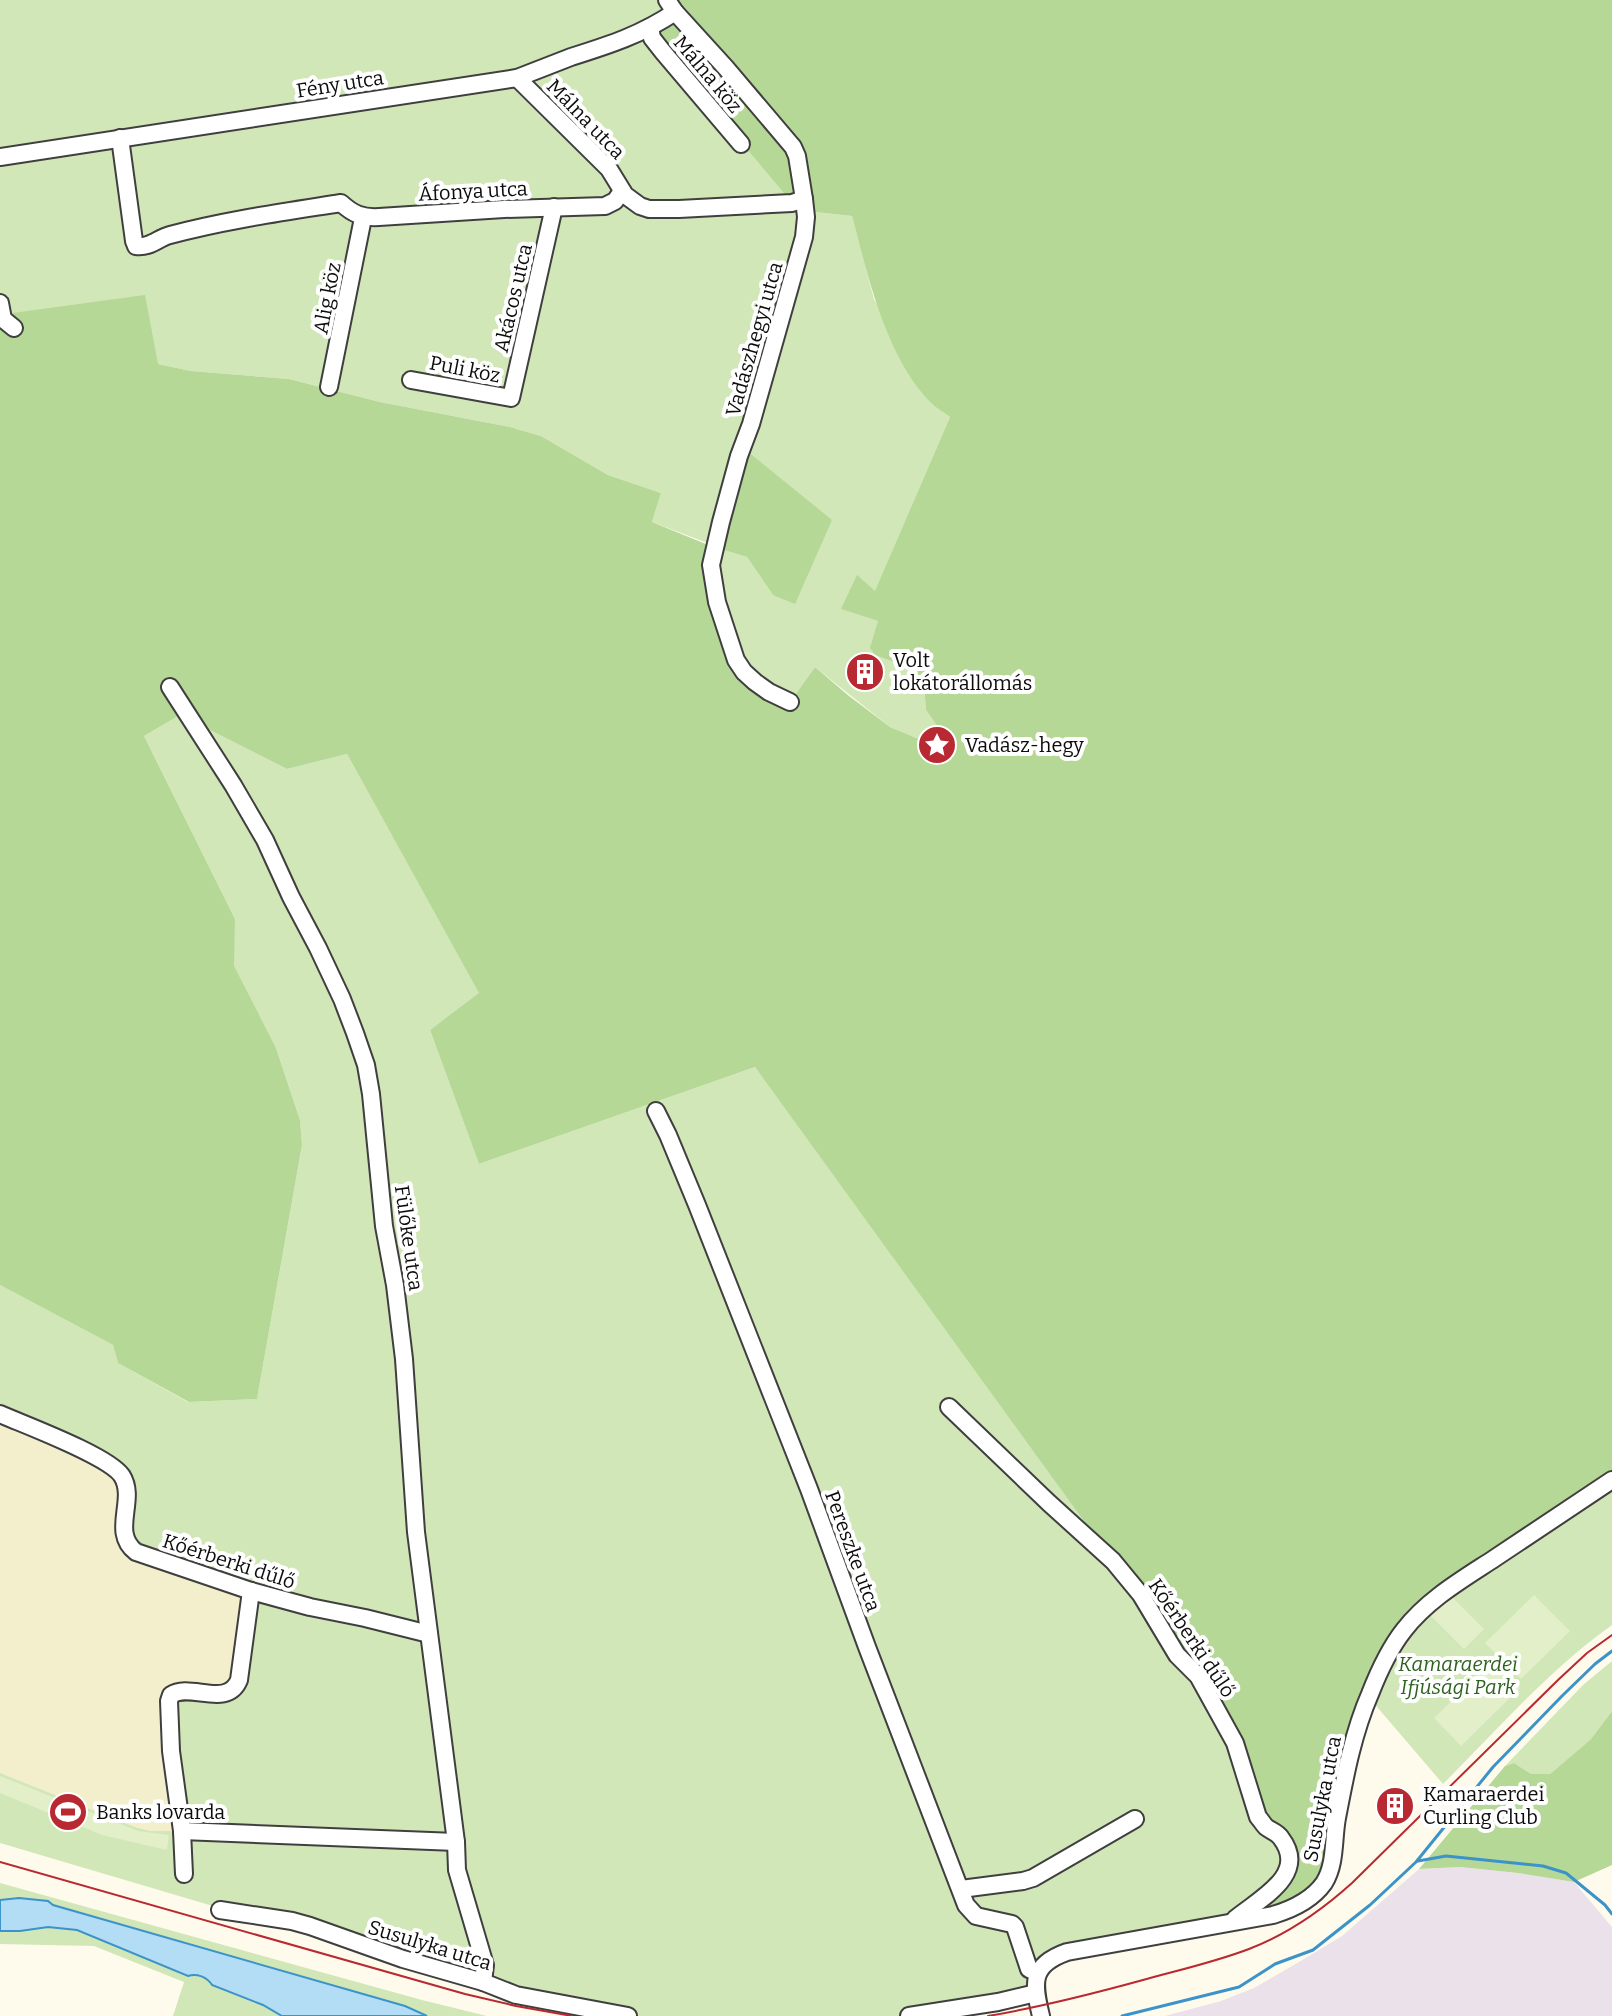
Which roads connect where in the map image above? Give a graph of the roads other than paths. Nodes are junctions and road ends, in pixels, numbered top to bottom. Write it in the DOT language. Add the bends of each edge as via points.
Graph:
graph roads {
  1 [pos="671,6"];
  2 [pos="650,27"];
  3 [pos="517,78"];
  4 [pos="120,138"];
  5 [pos="741,144"];
  6 [pos="0,157"];
  7 [pos="622,191"];
  8 [pos="804,199"];
  9 [pos="554,207"];
  10 [pos="363,218"];
  11 [pos="0,303"];
  12 [pos="14,328"];
  13 [pos="411,380"];
  14 [pos="329,387"];
  15 [pos="511,398"];
  16 [pos="170,687"];
  17 [pos="790,702"];
  18 [pos="656,1111"];
  19 [pos="949,1407"];
  20 [pos="0,1414"];
  21 [pos="1612,1480"];
  22 [pos="251,1591"];
  23 [pos="429,1634"];
  24 [pos="1135,1819"];
  25 [pos="182,1831"];
  26 [pos="456,1842"];
  27 [pos="184,1874"];
  28 [pos="961,1889"];
  29 [pos="220,1910"];
  30 [pos="1231,1923"];
  31 [pos="1038,1973"];
  32 [pos="483,1982"];
  33 [pos="1036,1993"];
  34 [pos="628,2016"];
  35 [pos="909,2016"];
  36 [pos="1041,2016"];
  1 -- 2 [label="street, Fény utca"];
  1 -- 8 [label="street, Vadászhegyi utca" via="793,147"];
  2 -- 3 [label="street, Fény utca"];
  2 -- 5 [label="street, Málna köz" via="652,38"];
  3 -- 4 [label="street, Fény utca"];
  3 -- 7 [label="street, Málna utca" via="609,169"];
  4 -- 6 [label="street, Fény utca"];
  4 -- 10 [label="street, Áfonya utca" via="136,246 226,222 341,203"];
  7 -- 8 [label="street" via="649,209"];
  7 -- 9 [label="street, Áfonya utca" via="605,206"];
  8 -- 17 [label="street, Vadászhegyi utca" via="801,249 711,565 736,660 755,682"];
  9 -- 10 [label="street, Áfonya utca"];
  9 -- 15 [label="street, Akácos utca"];
  10 -- 14 [label="street, Alig köz"];
  11 -- 12 [label="street" via="3,319"];
  13 -- 15 [label="street, Puli köz"];
  16 -- 23 [label="street, Fülőke utca" via="265,840 342,999 366,1065 402,1341"];
  18 -- 28 [label="street, Pereszke utca" via="809,1489"];
  19 -- 30 [label="street, Kőérberki dűlő" via="1113,1561 1141,1595 1177,1655 1198,1676 1235,1743 1258,1817 1282,1839 1290,1860 1271,1892"];
  20 -- 22 [label="street, Kőérberki dűlő" via="120,1473 127,1491 125,1538 136,1552"];
  21 -- 30 [label="street, Susulyka utca" via="1448,1589 1405,1628 1379,1671 1357,1730 1332,1862 1323,1883 1289,1910"];
  22 -- 23 [label="street, Kőérberki dűlő"];
  22 -- 25 [label="street" via="236,1686 214,1695 177,1691 169,1701"];
  23 -- 26 [label="street, Fülőke utca"];
  24 -- 28 [label="street" via="1033,1878"];
  25 -- 26 [label="street"];
  25 -- 27 [label="street"];
  26 -- 32 [label="street, Fülőke utca" via="457,1870 485,1965"];
  28 -- 31 [label="street, Pereszke utca" via="976,1916 1015,1927 1029,1969"];
  29 -- 32 [label="street, Susulyka utca" via="292,1921"];
  30 -- 31 [label="street, Susulyka utca" via="1067,1952"];
  31 -- 33 [label="street"];
  32 -- 34 [label="street, Susulyka utca" via="516,1995"];
  33 -- 35 [label="street"];
  33 -- 36 [label="street"];
}
